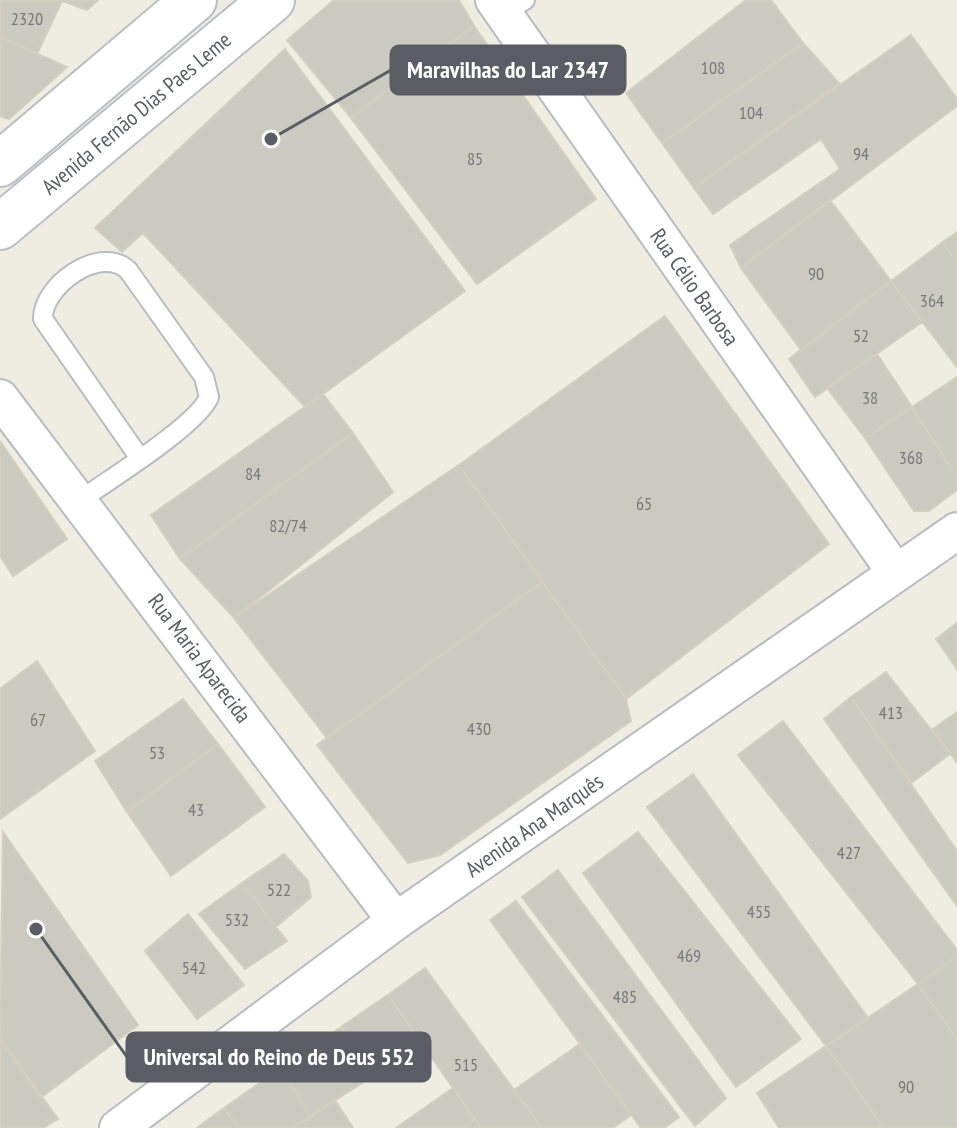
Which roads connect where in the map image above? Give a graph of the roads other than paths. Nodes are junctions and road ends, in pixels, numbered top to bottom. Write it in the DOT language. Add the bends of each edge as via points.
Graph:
graph roads {
  1 [pos="194,0"];
  2 [pos="272,0"];
  3 [pos="507,4"];
  4 [pos="0,164"];
  5 [pos="0,227"];
  6 [pos="0,398"];
  7 [pos="139,457"];
  8 [pos="79,501"];
  9 [pos="957,531"];
  10 [pos="896,573"];
  11 [pos="396,921"];
  12 [pos="118,1128"];
  1 -- 4 [label="main road"];
  2 -- 5 [label="main road, Avenida Fernão Dias Paes Leme"];
  3 -- 10 [label="street, Rua Célio Barbosa"];
  6 -- 8 [label="street, Rua Maria Aparecida"];
  7 -- 7 [label="lane" via="43,319 42,308 53,291 100,260 110,259 128,270 209,387 198,415"];
  7 -- 8 [label="lane"];
  8 -- 11 [label="street, Rua Maria Aparecida"];
  9 -- 10 [label="street, Avenida Ana Marquês"];
  10 -- 11 [label="street, Avenida Ana Marquês"];
  11 -- 12 [label="street, Avenida Ana Marquês"];
}
